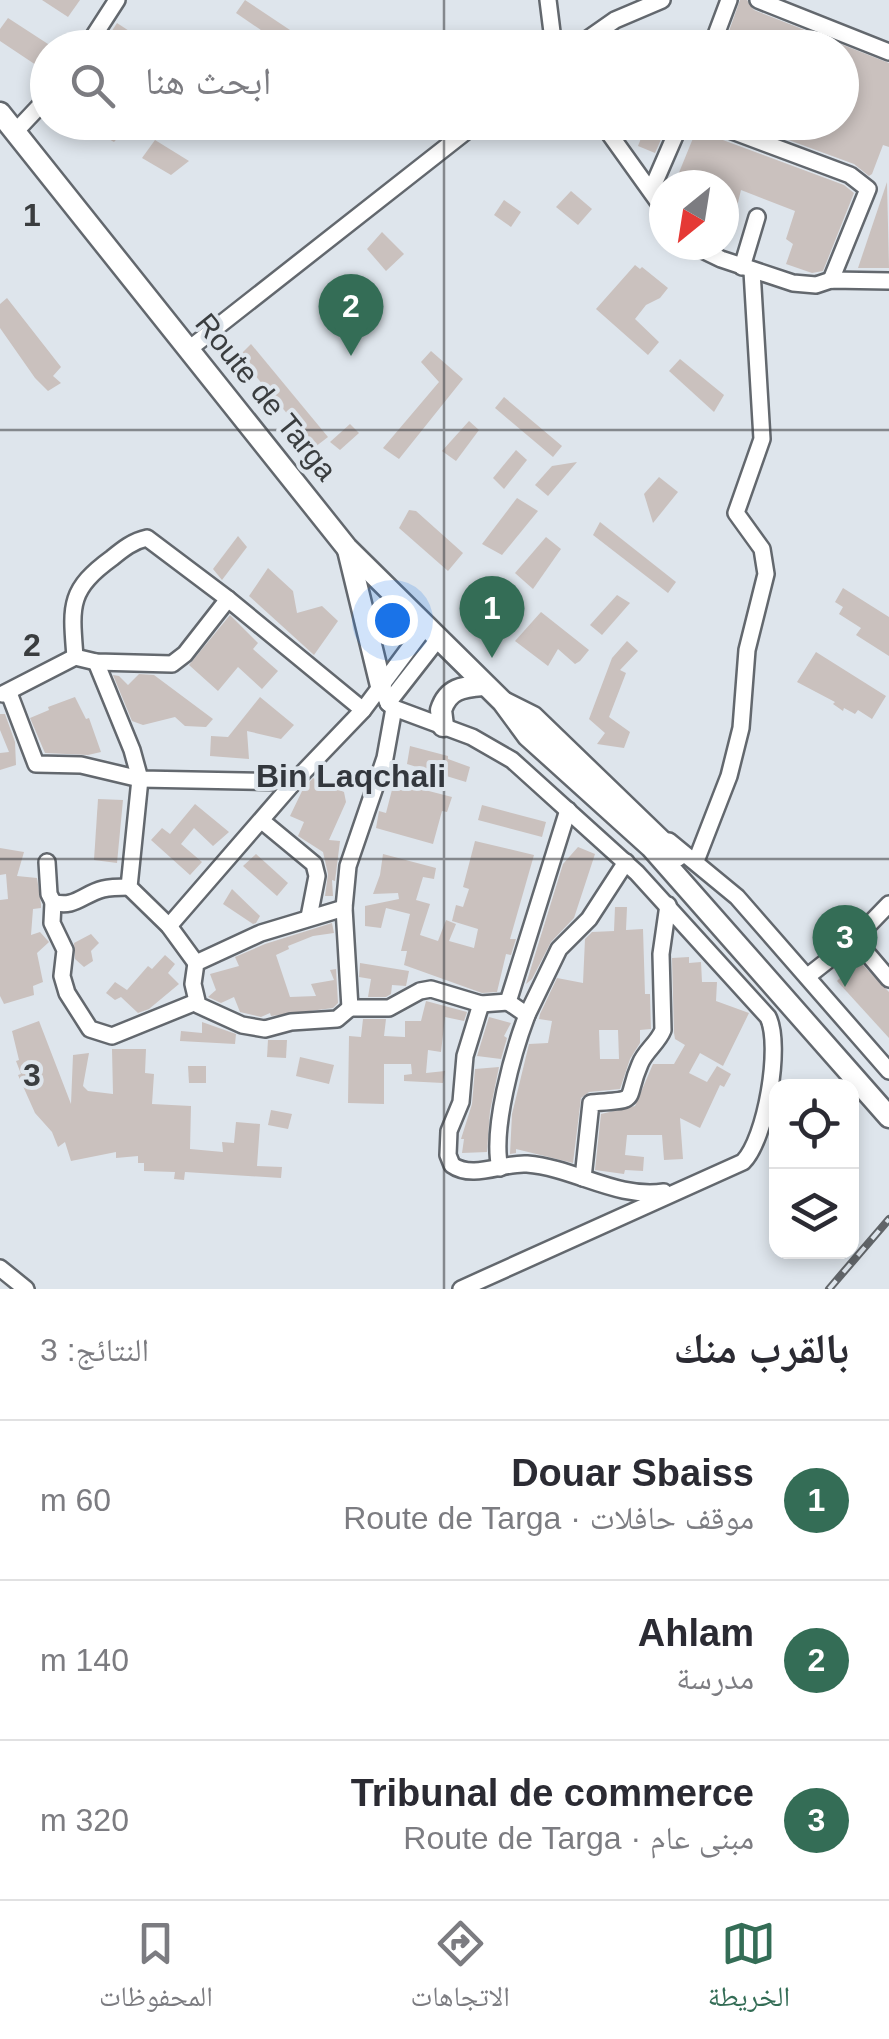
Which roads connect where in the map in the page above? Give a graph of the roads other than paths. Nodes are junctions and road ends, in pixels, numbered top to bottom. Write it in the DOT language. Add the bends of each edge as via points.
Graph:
graph roads {
  1 [pos="117,0"];
  2 [pos="548,0"];
  3 [pos="662,0"];
  4 [pos="729,0"];
  5 [pos="758,0"];
  6 [pos="98,30"];
  7 [pos="552,30"];
  8 [pos="601,30"];
  9 [pos="718,30"];
  10 [pos="834,30"];
  11 [pos="859,40"];
  12 [pos="889,52"];
  13 [pos="0,113"];
  14 [pos="30,116"];
  15 [pos="16,131"];
  16 [pos="455,140"];
  17 [pos="614,140"];
  18 [pos="672,140"];
  19 [pos="756,140"];
  20 [pos="659,170"];
  21 [pos="649,190"];
  22 [pos="757,217"];
  23 [pos="726,260"];
  24 [pos="747,269"];
  25 [pos="831,280"];
  26 [pos="889,281"];
  27 [pos="189,349"];
  28 [pos="347,548"];
  29 [pos="228,599"];
  30 [pos="432,633"];
  31 [pos="75,657"];
  32 [pos="96,662"];
  33 [pos="484,685"];
  34 [pos="4,694"];
  35 [pos="387,699"];
  36 [pos="503,702"];
  37 [pos="363,710"];
  38 [pos="443,726"];
  39 [pos="140,779"];
  40 [pos="294,782"];
  41 [pos="568,810"];
  42 [pos="262,821"];
  43 [pos="656,833"];
  44 [pos="696,860"];
  45 [pos="47,862"];
  46 [pos="626,862"];
  47 [pos="129,886"];
  48 [pos="53,902"];
  49 [pos="889,904"];
  50 [pos="668,905"];
  51 [pos="344,908"];
  52 [pos="309,916"];
  53 [pos="169,926"];
  54 [pos="855,939"];
  55 [pos="196,963"];
  56 [pos="808,976"];
  57 [pos="889,979"];
  58 [pos="196,1002"];
  59 [pos="508,1002"];
  60 [pos="481,1004"];
  61 [pos="350,1008"];
  62 [pos="527,1016"];
  63 [pos="889,1071"];
  64 [pos="889,1096"];
  65 [pos="889,1117"];
  66 [pos="500,1168"];
  67 [pos="583,1178"];
  68 [pos="684,1189"];
  69 [pos="0,1268"];
  70 [pos="26,1289"];
  71 [pos="461,1289"];
  1 -- 6 [label="street"];
  2 -- 7 [label="street"];
  3 -- 8 [label="street"];
  4 -- 9 [label="street"];
  5 -- 10 [label="street"];
  11 -- 12 [label="street"];
  13 -- 15 [label="main road, Route de Targa"];
  14 -- 15 [label="street"];
  15 -- 27 [label="main road, Route de Targa"];
  16 -- 27 [label="street"];
  17 -- 21 [label="street"];
  18 -- 20 [label="street"];
  19 -- 25 [label="street" via="850,175 868,189"];
  22 -- 24 [label="street"];
  23 -- 24 [label="street"];
  24 -- 25 [label="street" via="793,282"];
  24 -- 44 [label="street" via="762,440 736,513 762,549 766,574 747,650 737,744"];
  25 -- 26 [label="street"];
  27 -- 28 [label="main road, Route de Targa"];
  28 -- 30 [label="main road, Route de Targa"];
  28 -- 35 [label="main road"];
  29 -- 31 [label="street" via="155,541 140,539 80,584 72,615"];
  29 -- 32 [label="street" via="172,664"];
  29 -- 37 [label="street"];
  30 -- 33 [label="main road, Route de Targa"];
  30 -- 35 [label="street"];
  31 -- 32 [label="street"];
  31 -- 34 [label="street"];
  32 -- 39 [label="street"];
  33 -- 36 [label="main road, Route de Targa"];
  33 -- 38 [label="main road" via="451,692 441,710"];
  34 -- 39 [label="street" via="36,764 81,765"];
  35 -- 37 [label="street"];
  35 -- 38 [label="street"];
  35 -- 51 [label="street" via="385,758 351,852"];
  36 -- 43 [label="main road, Route de Targa" via="533,717"];
  36 -- 65 [label="main road, Route de Targa" via="528,736 651,847"];
  37 -- 40 [label="street"];
  38 -- 41 [label="street" via="500,752"];
  39 -- 40 [label="street"];
  39 -- 47 [label="street"];
  40 -- 42 [label="street"];
  41 -- 46 [label="street"];
  41 -- 59 [label="street"];
  42 -- 52 [label="street" via="314,864"];
  42 -- 53 [label="street"];
  43 -- 44 [label="street"];
  43 -- 64 [label="main road, Route de Targa"];
  44 -- 56 [label="street"];
  45 -- 48 [label="street"];
  46 -- 50 [label="street"];
  46 -- 62 [label="street" via="559,949"];
  47 -- 48 [label="street" via="76,903"];
  47 -- 53 [label="street"];
  48 -- 58 [label="street" via="52,923 66,950 62,976 90,1029 112,1036"];
  49 -- 54 [label="street"];
  50 -- 67 [label="street" via="660,954 663,1030 640,1064 631,1095 592,1103"];
  50 -- 68 [label="street" via="768,1016 774,1036 756,1146 743,1162"];
  51 -- 52 [label="street"];
  51 -- 61 [label="street"];
  52 -- 55 [label="street"];
  53 -- 55 [label="street"];
  54 -- 56 [label="street"];
  54 -- 57 [label="street"];
  55 -- 58 [label="street"];
  56 -- 63 [label="street"];
  58 -- 61 [label="street" via="265,1030 337,1019"];
  59 -- 60 [label="street"];
  59 -- 62 [label="street"];
  60 -- 61 [label="street" via="431,988 389,1008"];
  60 -- 66 [label="street" via="448,1155 463,1171"];
  62 -- 66 [label="street" via="504,1101"];
  66 -- 67 [label="street" via="538,1166"];
  67 -- 68 [label="street" via="636,1193"];
  68 -- 71 [label="street"];
  69 -- 70 [label="street"];
}
